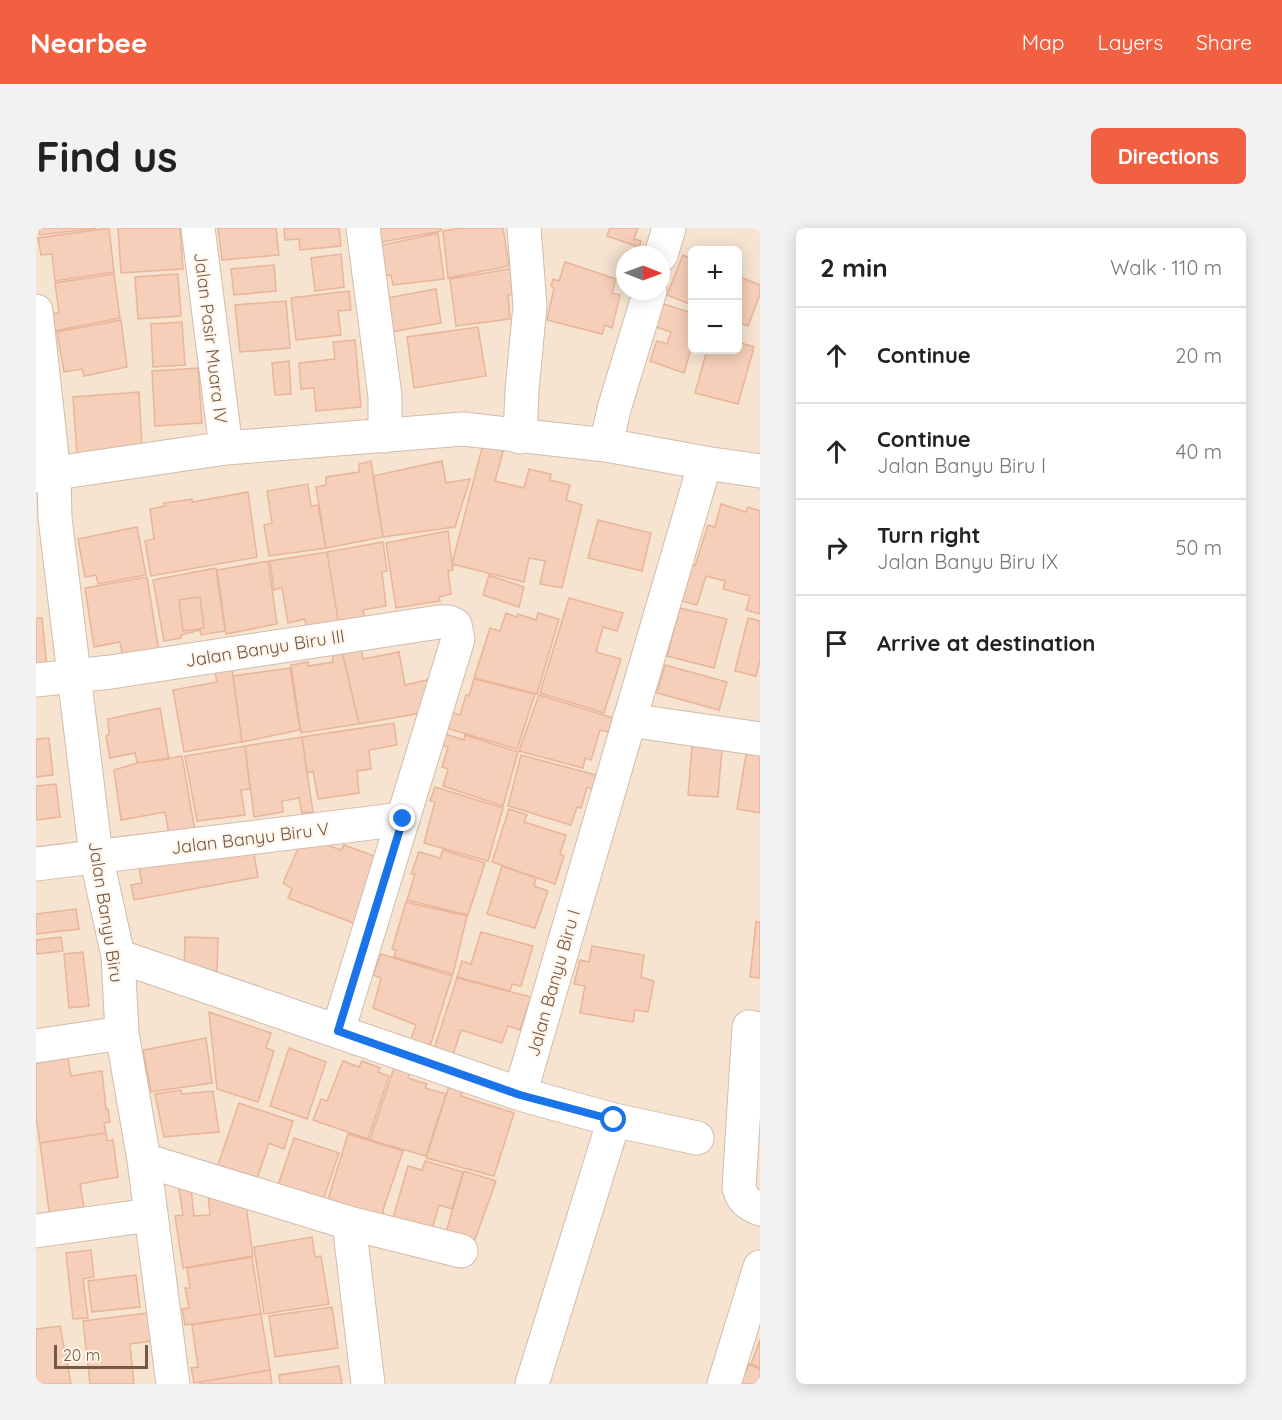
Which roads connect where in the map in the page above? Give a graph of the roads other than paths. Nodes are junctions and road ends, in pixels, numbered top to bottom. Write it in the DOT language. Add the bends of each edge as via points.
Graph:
graph roads {
  1 [pos="198,228"];
  2 [pos="363,228"];
  3 [pos="524,228"];
  4 [pos="669,228"];
  5 [pos="664,246"];
  6 [pos="647,300"];
  7 [pos="36,311"];
  8 [pos="386,436"];
  9 [pos="520,437"];
  10 [pos="606,445"];
  11 [pos="225,448"];
  12 [pos="705,464"];
  13 [pos="760,471"];
  14 [pos="45,475"];
  15 [pos="74,675"];
  16 [pos="36,680"];
  17 [pos="629,720"];
  18 [pos="760,739"];
  19 [pos="403,819"];
  20 [pos="96,856"];
  21 [pos="36,864"];
  22 [pos="118,956"];
  23 [pos="756,1021"];
  24 [pos="338,1031"];
  25 [pos="122,1033"];
  26 [pos="36,1046"];
  27 [pos="520,1095"];
  28 [pos="614,1120"];
  29 [pos="697,1138"];
  30 [pos="144,1160"];
  31 [pos="760,1209"];
  32 [pos="150,1215"];
  33 [pos="349,1223"];
  34 [pos="36,1231"];
  35 [pos="461,1251"];
  36 [pos="760,1267"];
  37 [pos="173,1384"];
  38 [pos="368,1384"];
  39 [pos="532,1384"];
  40 [pos="724,1384"];
  1 -- 11 [label="street, Jalan Pasir Muara IV"];
  2 -- 8 [label="street" via="385,396"];
  3 -- 9 [label="street" via="530,306"];
  4 -- 5 [label="street"];
  6 -- 10 [label="street"];
  7 -- 14 [label="street, Jalan Banyu Biru"];
  8 -- 9 [label="street" via="463,429"];
  8 -- 11 [label="street"];
  9 -- 10 [label="street"];
  10 -- 12 [label="street"];
  11 -- 14 [label="street"];
  12 -- 13 [label="street"];
  12 -- 17 [label="street, Jalan Banyu Biru I"];
  14 -- 15 [label="street, Jalan Banyu Biru" via="55,518"];
  15 -- 16 [label="street, Jalan Banyu Biru III"];
  15 -- 19 [label="street, Jalan Banyu Biru III" via="439,621 455,625 458,639"];
  15 -- 20 [label="street, Jalan Banyu Biru"];
  17 -- 18 [label="street"];
  17 -- 27 [label="street, Jalan Banyu Biru I"];
  19 -- 20 [label="street, Jalan Banyu Biru V"];
  19 -- 24 [label="street"];
  20 -- 21 [label="street, Jalan Banyu Biru V"];
  20 -- 22 [label="street, Jalan Banyu Biru"];
  22 -- 24 [label="street"];
  22 -- 25 [label="street, Jalan Banyu Biru"];
  23 -- 31 [label="street" via="739,1188 742,1198"];
  24 -- 27 [label="street"];
  25 -- 26 [label="street"];
  25 -- 30 [label="street, Jalan Banyu Biru"];
  27 -- 28 [label="street"];
  28 -- 29 [label="street"];
  28 -- 39 [label="street"];
  30 -- 32 [label="street, Jalan Banyu Biru"];
  30 -- 33 [label="street"];
  32 -- 34 [label="street"];
  32 -- 37 [label="street, Jalan Banyu Biru"];
  33 -- 35 [label="street"];
  33 -- 38 [label="street"];
  36 -- 40 [label="street"];
}
